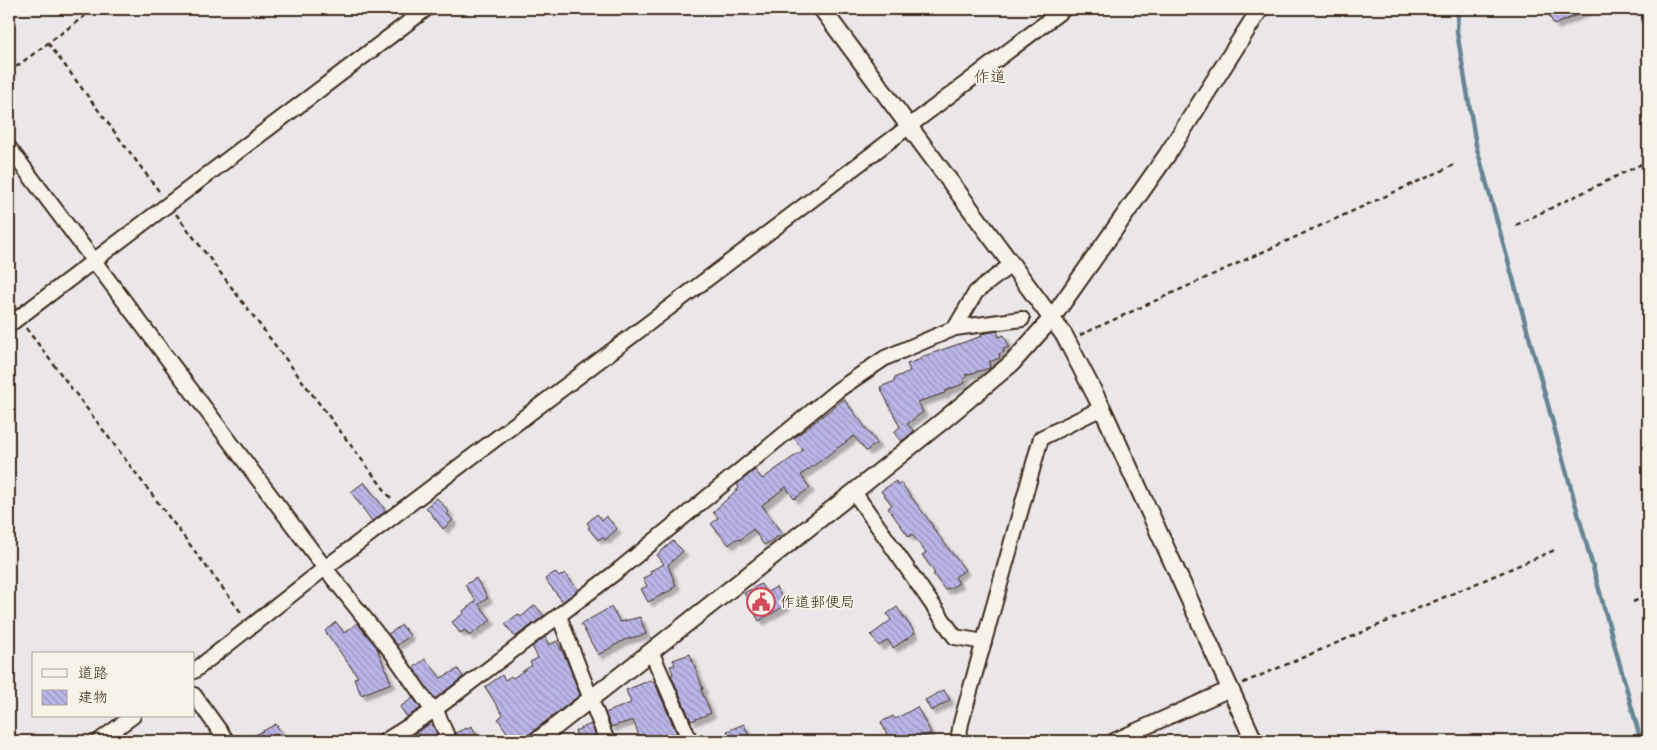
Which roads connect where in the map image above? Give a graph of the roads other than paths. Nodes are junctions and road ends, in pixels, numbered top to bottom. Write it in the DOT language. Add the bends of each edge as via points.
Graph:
graph roads {
  1 [pos="426,9"];
  2 [pos="822,9"];
  3 [pos="1064,9"];
  4 [pos="1260,9"];
  5 [pos="910,125"];
  6 [pos="9,148"];
  7 [pos="94,260"];
  8 [pos="1012,264"];
  9 [pos="1052,318"];
  10 [pos="1022,319"];
  11 [pos="14,321"];
  12 [pos="955,328"];
  13 [pos="1102,408"];
  14 [pos="854,492"];
  15 [pos="326,568"];
  16 [pos="559,616"];
  17 [pos="984,642"];
  18 [pos="651,651"];
  19 [pos="195,670"];
  20 [pos="1230,689"];
  21 [pos="195,696"];
  22 [pos="590,699"];
  23 [pos="433,711"];
  24 [pos="130,718"];
  25 [pos="100,741"];
  26 [pos="227,741"];
  27 [pos="385,741"];
  28 [pos="449,741"];
  29 [pos="537,741"];
  30 [pos="607,741"];
  31 [pos="690,741"];
  32 [pos="958,741"];
  33 [pos="1114,741"];
  34 [pos="1254,741"];
  1 -- 7 [label="street"];
  2 -- 5 [label="street"];
  3 -- 5 [label="street"];
  4 -- 9 [label="street" via="1167,154"];
  5 -- 8 [label="street"];
  5 -- 15 [label="street"];
  6 -- 7 [label="street"];
  7 -- 11 [label="street"];
  7 -- 15 [label="street"];
  8 -- 9 [label="street"];
  8 -- 12 [label="street" via="976,292"];
  9 -- 13 [label="street"];
  9 -- 14 [label="street" via="1012,363"];
  10 -- 12 [label="street"];
  12 -- 16 [label="street" via="885,358 838,390"];
  13 -- 17 [label="street" via="1041,438"];
  13 -- 20 [label="street"];
  14 -- 17 [label="street" via="955,637"];
  14 -- 18 [label="street"];
  15 -- 19 [label="street"];
  15 -- 23 [label="street"];
  16 -- 22 [label="street"];
  16 -- 23 [label="street"];
  17 -- 32 [label="street"];
  18 -- 22 [label="street"];
  18 -- 31 [label="street"];
  20 -- 33 [label="street"];
  20 -- 34 [label="street"];
  21 -- 26 [label="street"];
  22 -- 29 [label="street"];
  22 -- 30 [label="street"];
  23 -- 27 [label="street"];
  23 -- 28 [label="street" via="438,715"];
  24 -- 25 [label="street"];
}
